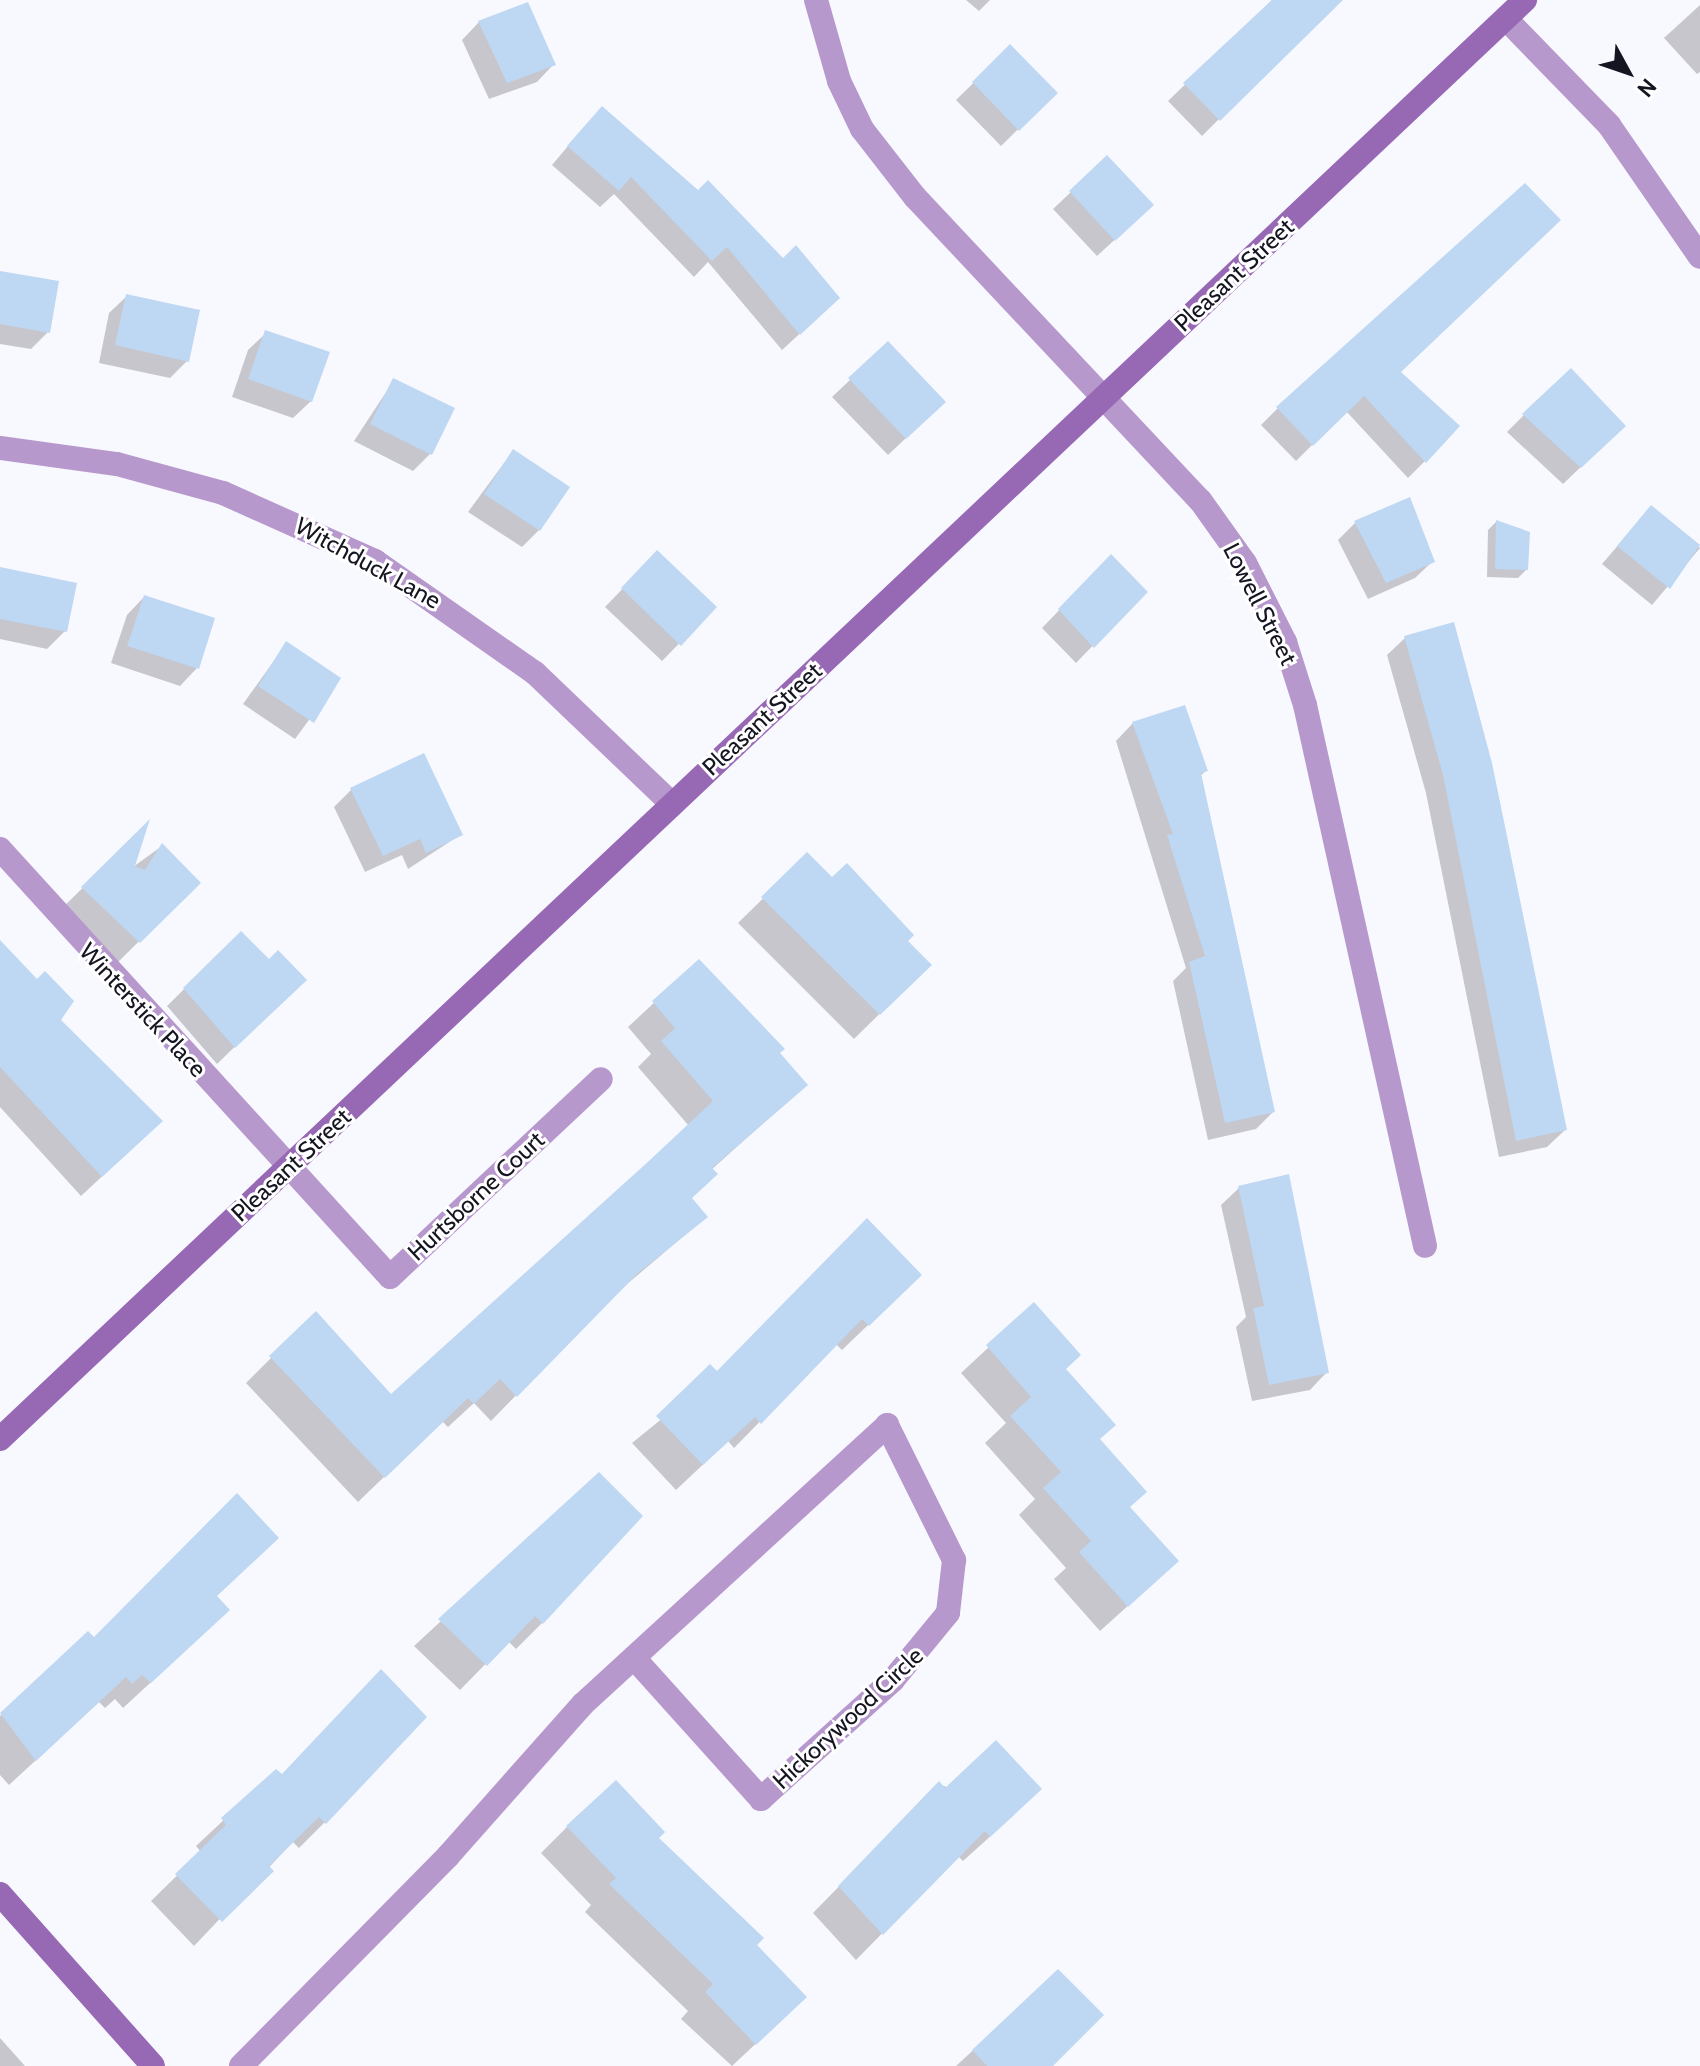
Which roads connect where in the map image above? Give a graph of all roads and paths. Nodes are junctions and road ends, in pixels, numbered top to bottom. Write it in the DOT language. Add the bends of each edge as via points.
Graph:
graph roads {
  1 [pos="816,0"];
  2 [pos="1525,0"];
  3 [pos="1506,19"];
  4 [pos="1700,257"];
  5 [pos="1105,398"];
  6 [pos="0,448"];
  7 [pos="672,804"];
  8 [pos="0,849"];
  9 [pos="601,1079"];
  10 [pos="290,1166"];
  11 [pos="1425,1246"];
  12 [pos="0,1439"];
  13 [pos="634,1658"];
  14 [pos="0,1894"];
  15 [pos="153,2066"];
  16 [pos="241,2066"];
  1 -- 5 [label="street, Lowell Street" via="839,81 862,129 915,197"];
  2 -- 3 [label="street, Pleasant Street"];
  3 -- 4 [label="street" via="1609,125"];
  3 -- 5 [label="street, Pleasant Street"];
  5 -- 7 [label="street, Pleasant Street"];
  5 -- 11 [label="street, Lowell Street" via="1200,500 1245,563 1285,642 1305,705"];
  6 -- 7 [label="street, Witchduck Lane" via="117,464 223,493 375,561 535,673"];
  7 -- 10 [label="street, Pleasant Street"];
  8 -- 10 [label="street, Winterstick Place"];
  9 -- 10 [label="street, Hurtsborne Court" via="390,1277"];
  10 -- 12 [label="street, Pleasant Street"];
  13 -- 13 [label="street, Hickorywood Circle" via="761,1799 893,1680 948,1613 954,1560 887,1425"];
  13 -- 16 [label="street, Hickorywood Circle"];
  14 -- 15 [label="street"];
}
